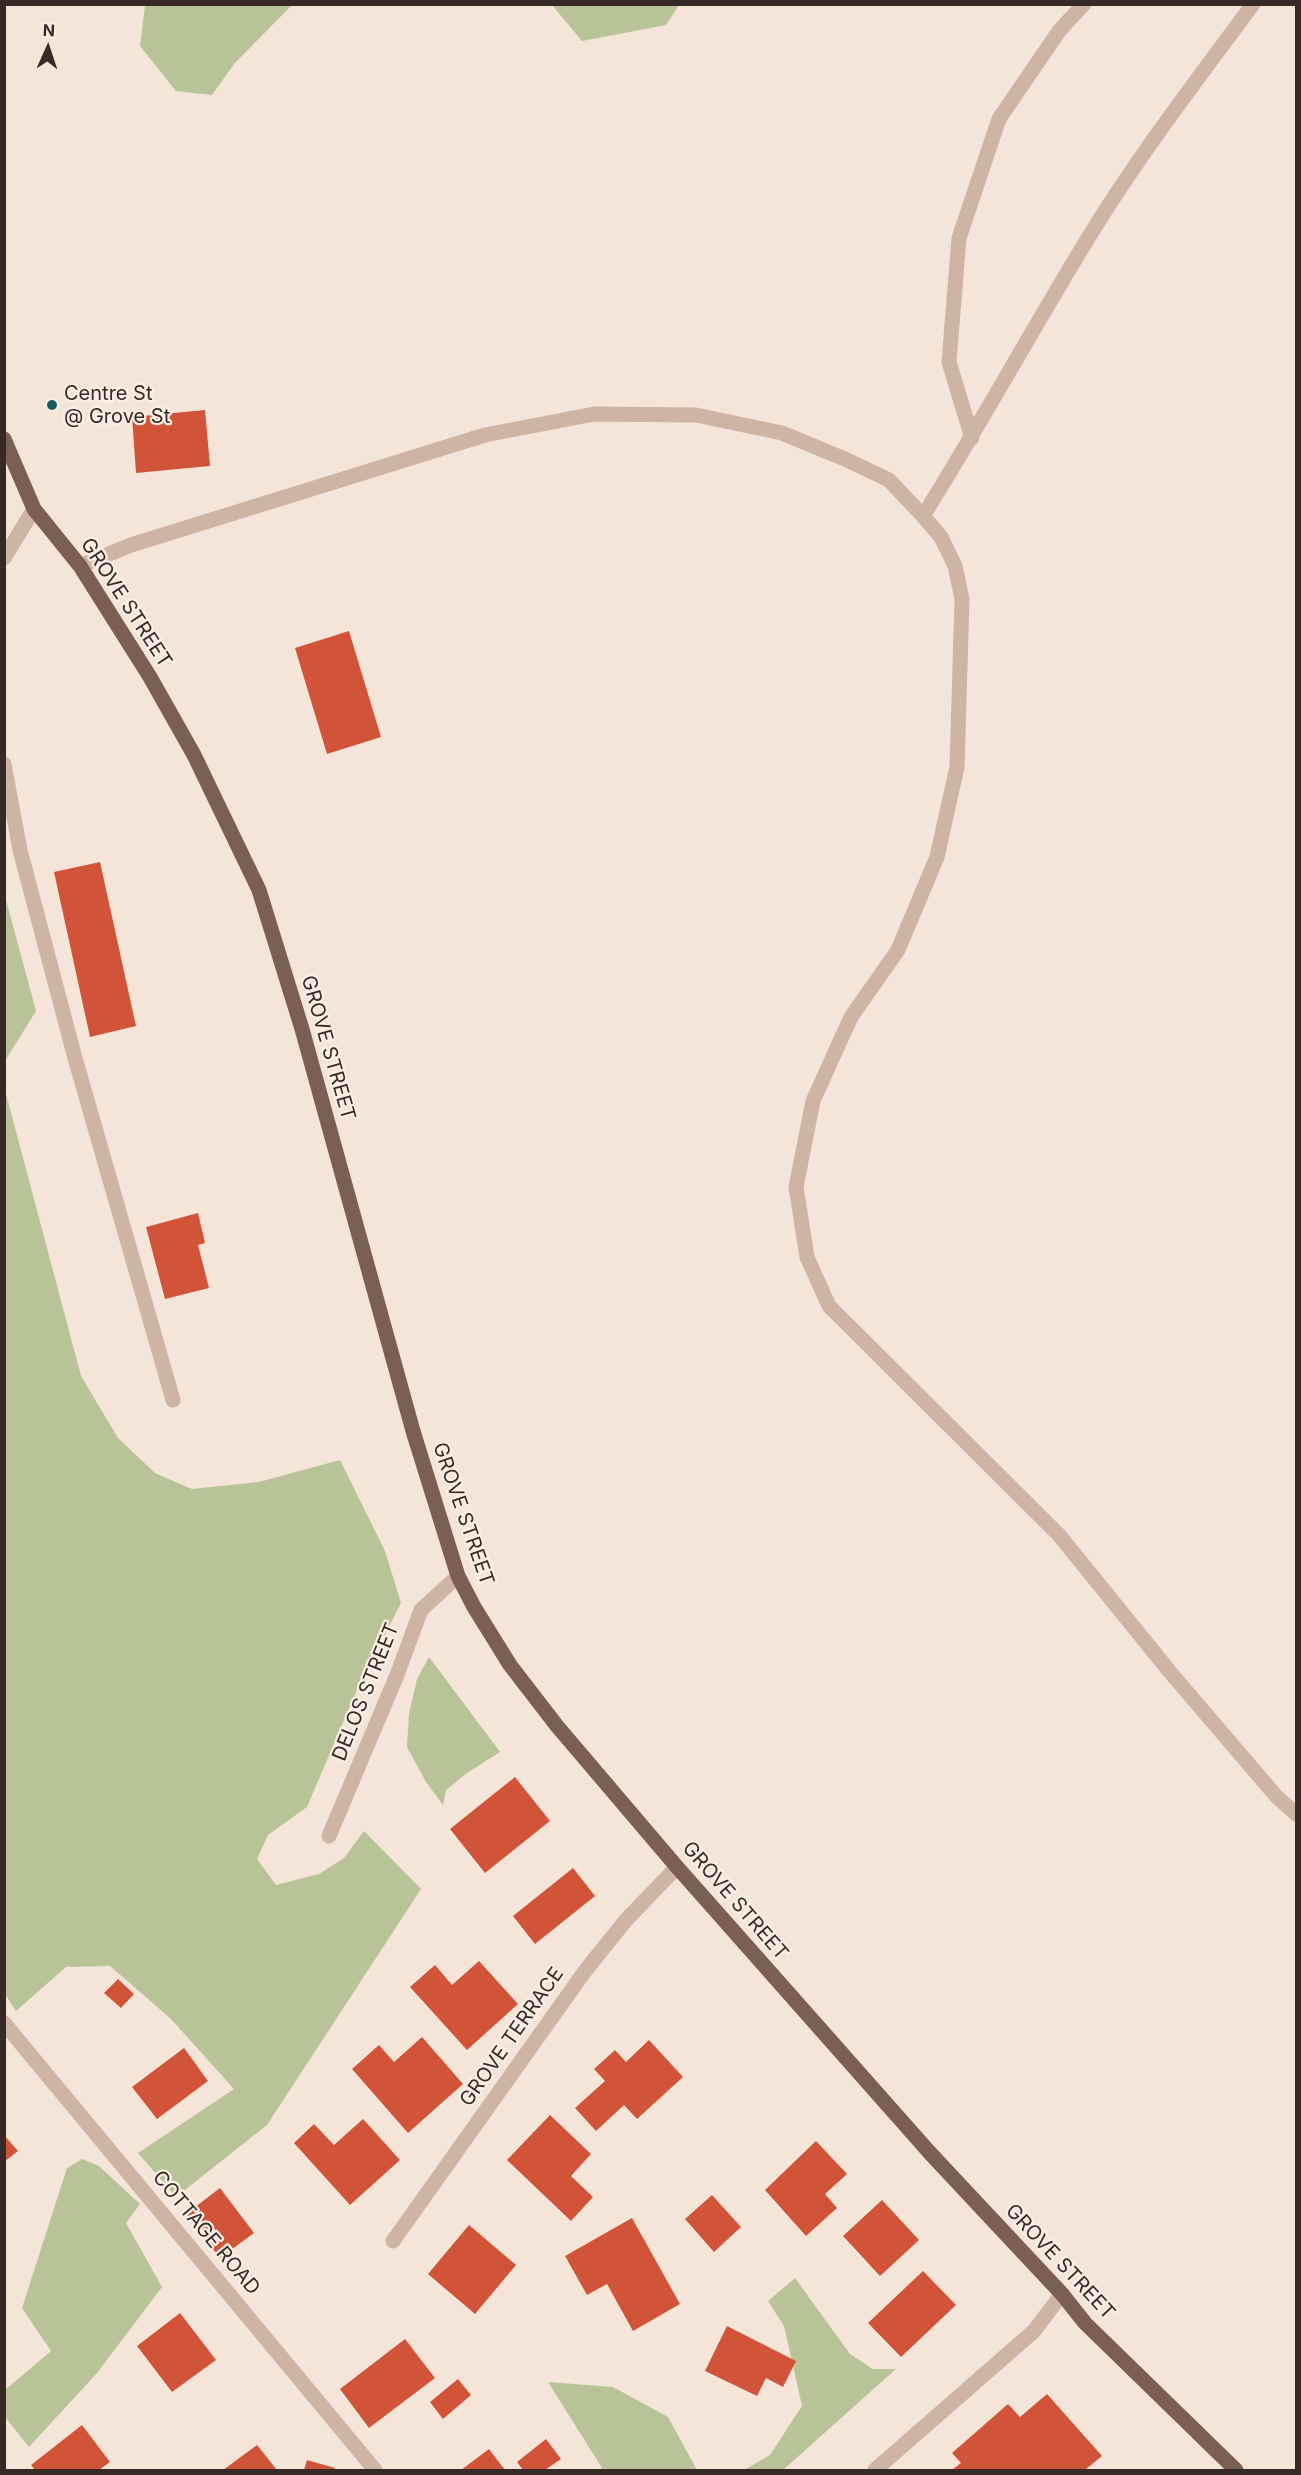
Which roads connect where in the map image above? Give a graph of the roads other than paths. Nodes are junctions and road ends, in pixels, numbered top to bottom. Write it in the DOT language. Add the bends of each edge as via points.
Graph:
graph roads {
  1 [pos="1084,4"];
  2 [pos="1253,4"];
  3 [pos="972,438"];
  4 [pos="4,439"];
  5 [pos="34,509"];
  6 [pos="923,516"];
  7 [pos="4,558"];
  8 [pos="80,566"];
  9 [pos="4,764"];
  10 [pos="173,1400"];
  11 [pos="459,1576"];
  12 [pos="1296,1814"];
  13 [pos="329,1836"];
  14 [pos="677,1867"];
  15 [pos="4,2023"];
  16 [pos="393,2241"];
  17 [pos="1062,2294"];
  18 [pos="375,2470"];
  19 [pos="875,2470"];
  20 [pos="1236,2470"];
  1 -- 3 [label="street" via="1059,31 999,119 958,238 949,362"];
  2 -- 3 [label="street" via="1091,233"];
  3 -- 6 [label="street"];
  4 -- 5 [label="main road, GROVE STREET"];
  5 -- 7 [label="street"];
  5 -- 8 [label="main road, GROVE STREET"];
  6 -- 8 [label="street" via="889,480 782,433 696,415 594,414 485,435 131,545"];
  6 -- 12 [label="street" via="941,537 955,566 962,599 957,767 937,857 898,950 851,1017 813,1101 796,1187 807,1257 829,1306 1059,1536 1200,1708"];
  8 -- 11 [label="main road, GROVE STREET" via="194,755 259,890 302,1029 410,1420"];
  9 -- 10 [label="street" via="20,850 75,1058"];
  11 -- 13 [label="street, DELOS STREET" via="421,1610"];
  11 -- 14 [label="main road, GROVE STREET" via="510,1665"];
  14 -- 16 [label="street, GROVE TERRACE" via="626,1920 585,1971"];
  14 -- 17 [label="main road, GROVE STREET" via="930,2153"];
  15 -- 18 [label="street, COTTAGE ROAD"];
  17 -- 19 [label="street" via="1034,2331"];
  17 -- 20 [label="main road, GROVE STREET" via="1085,2323"];
}
